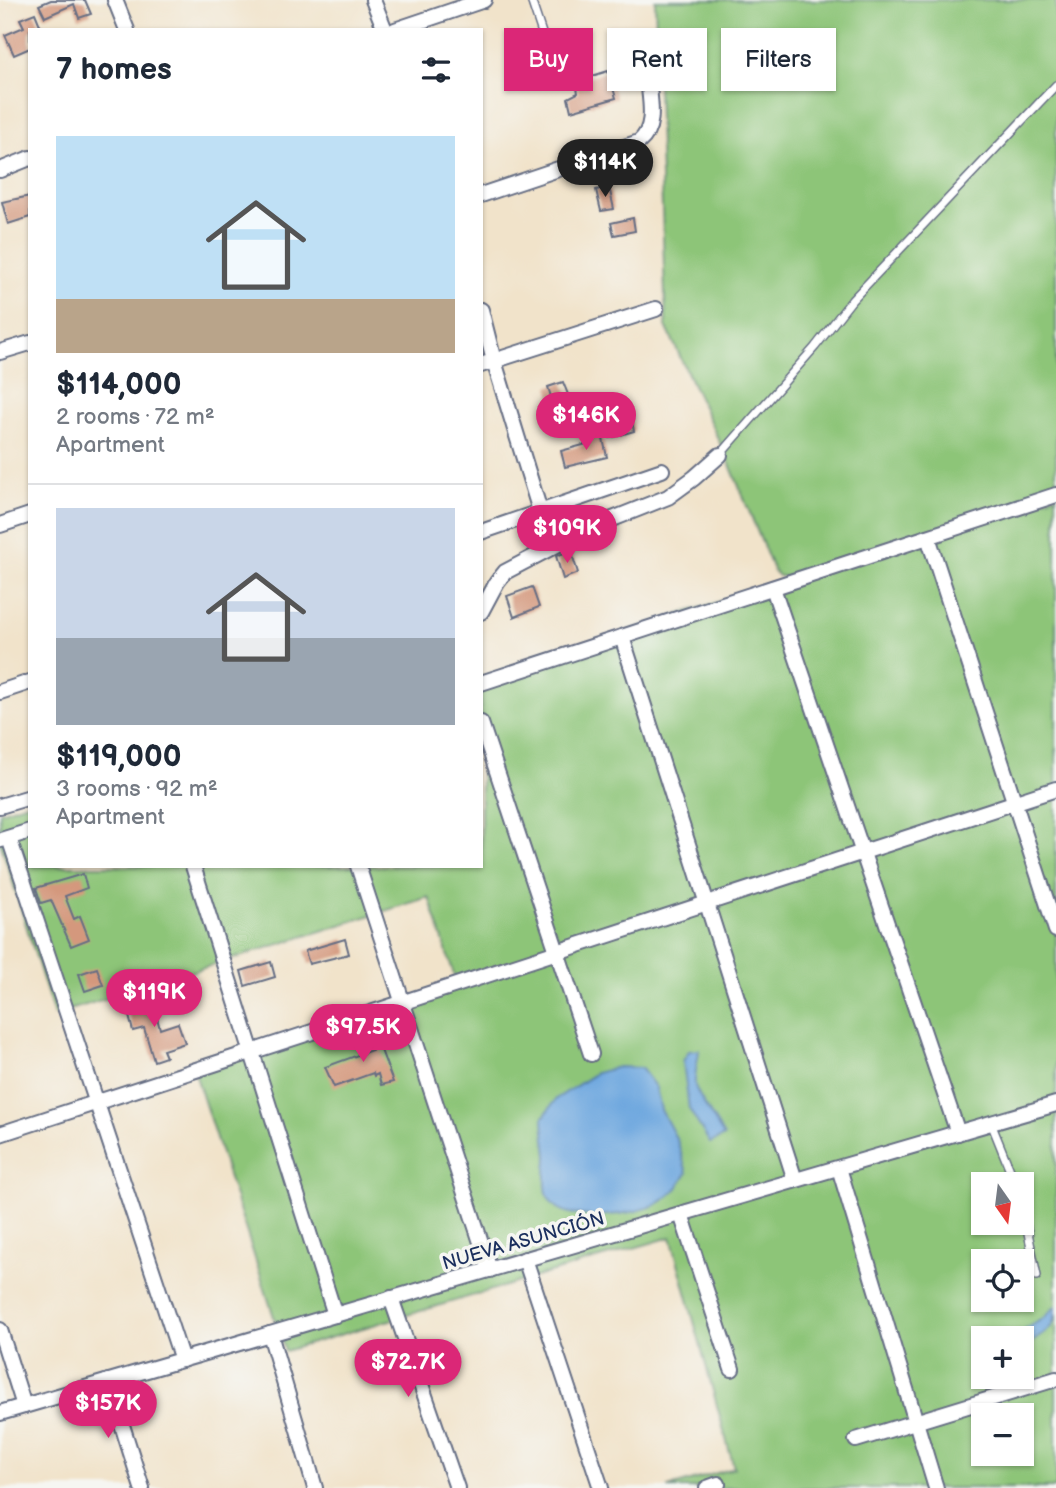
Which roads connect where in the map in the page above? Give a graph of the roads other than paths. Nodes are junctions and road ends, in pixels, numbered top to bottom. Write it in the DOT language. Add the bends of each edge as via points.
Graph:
graph roads {
  1 [pos="115,0"];
  2 [pos="373,0"];
  3 [pos="484,0"];
  4 [pos="531,0"];
  5 [pos="126,28"];
  6 [pos="384,28"];
  7 [pos="401,28"];
  8 [pos="540,28"];
  9 [pos="1056,85"];
  10 [pos="649,91"];
  11 [pos="28,159"];
  12 [pos="0,170"];
  13 [pos="483,194"];
  14 [pos="656,309"];
  15 [pos="483,325"];
  16 [pos="28,344"];
  17 [pos="0,352"];
  18 [pos="488,363"];
  19 [pos="720,455"];
  20 [pos="662,470"];
  21 [pos="1056,495"];
  22 [pos="540,512"];
  23 [pos="28,516"];
  24 [pos="0,525"];
  25 [pos="483,531"];
  26 [pos="928,537"];
  27 [pos="773,588"];
  28 [pos="483,608"];
  29 [pos="622,637"];
  30 [pos="483,682"];
  31 [pos="28,683"];
  32 [pos="0,692"];
  33 [pos="483,729"];
  34 [pos="1056,789"];
  35 [pos="28,798"];
  36 [pos="1014,802"];
  37 [pos="0,806"];
  38 [pos="28,832"];
  39 [pos="4,839"];
  40 [pos="862,852"];
  41 [pos="194,868"];
  42 [pos="359,868"];
  43 [pos="707,903"];
  44 [pos="1056,930"];
  45 [pos="557,952"];
  46 [pos="402,1002"];
  47 [pos="252,1052"];
  48 [pos="591,1054"];
  49 [pos="97,1102"];
  50 [pos="1056,1104"];
  51 [pos="991,1123"];
  52 [pos="957,1133"];
  53 [pos="0,1134"];
  54 [pos="839,1168"];
  55 [pos="1011,1172"];
  56 [pos="795,1180"];
  57 [pos="681,1214"];
  58 [pos="1029,1236"];
  59 [pos="525,1259"];
  60 [pos="490,1270"];
  61 [pos="1037,1276"];
  62 [pos="391,1298"];
  63 [pos="335,1315"];
  64 [pos="0,1330"];
  65 [pos="270,1334"];
  66 [pos="182,1360"];
  67 [pos="732,1369"];
  68 [pos="1056,1379"];
  69 [pos="108,1381"];
  70 [pos="24,1406"];
  71 [pos="0,1413"];
  72 [pos="916,1423"];
  73 [pos="856,1440"];
  74 [pos="142,1488"];
  75 [pos="315,1488"];
  76 [pos="457,1488"];
  77 [pos="601,1488"];
  78 [pos="936,1488"];
  1 -- 5 [label="street"];
  2 -- 6 [label="street"];
  3 -- 7 [label="street"];
  4 -- 8 [label="lane"];
  9 -- 19 [label="lane" via="852,300"];
  10 -- 13 [label="street" via="652,112 639,142"];
  11 -- 12 [label="street"];
  14 -- 18 [label="street"];
  15 -- 18 [label="street"];
  16 -- 17 [label="street"];
  18 -- 22 [label="street"];
  19 -- 28 [label="street" via="668,497 584,530 505,572"];
  20 -- 22 [label="street"];
  21 -- 26 [label="street"];
  22 -- 25 [label="street"];
  23 -- 24 [label="street"];
  26 -- 27 [label="street"];
  26 -- 36 [label="street"];
  27 -- 29 [label="street"];
  27 -- 40 [label="street"];
  29 -- 30 [label="street"];
  29 -- 43 [label="street"];
  31 -- 32 [label="street"];
  33 -- 45 [label="street"];
  34 -- 36 [label="street"];
  35 -- 37 [label="street"];
  36 -- 40 [label="street"];
  36 -- 44 [label="street"];
  38 -- 39 [label="street"];
  39 -- 49 [label="street"];
  40 -- 43 [label="street"];
  40 -- 52 [label="street"];
  41 -- 47 [label="street"];
  42 -- 46 [label="street"];
  43 -- 45 [label="street"];
  43 -- 56 [label="street"];
  45 -- 46 [label="street"];
  45 -- 48 [label="street"];
  46 -- 47 [label="street"];
  46 -- 60 [label="street"];
  47 -- 49 [label="street"];
  47 -- 63 [label="street"];
  49 -- 53 [label="street"];
  49 -- 66 [label="street"];
  50 -- 51 [label="street, NUEVA ASUNCIÓN"];
  51 -- 52 [label="street, NUEVA ASUNCIÓN"];
  51 -- 55 [label="lane"];
  52 -- 54 [label="street, NUEVA ASUNCIÓN"];
  54 -- 56 [label="street, NUEVA ASUNCIÓN"];
  54 -- 72 [label="street"];
  56 -- 57 [label="street, NUEVA ASUNCIÓN"];
  57 -- 59 [label="street, NUEVA ASUNCIÓN"];
  57 -- 67 [label="street"];
  58 -- 61 [label="lane"];
  59 -- 60 [label="street, NUEVA ASUNCIÓN"];
  59 -- 77 [label="street"];
  60 -- 62 [label="street, NUEVA ASUNCIÓN"];
  62 -- 63 [label="street, NUEVA ASUNCIÓN"];
  62 -- 76 [label="street"];
  63 -- 65 [label="street, NUEVA ASUNCIÓN"];
  64 -- 70 [label="street"];
  65 -- 66 [label="street, NUEVA ASUNCIÓN"];
  65 -- 75 [label="street"];
  66 -- 69 [label="street, NUEVA ASUNCIÓN"];
  68 -- 72 [label="street"];
  69 -- 70 [label="street, NUEVA ASUNCIÓN"];
  69 -- 74 [label="street"];
  70 -- 71 [label="street, NUEVA ASUNCIÓN"];
  72 -- 73 [label="street"];
  72 -- 78 [label="street"];
}
